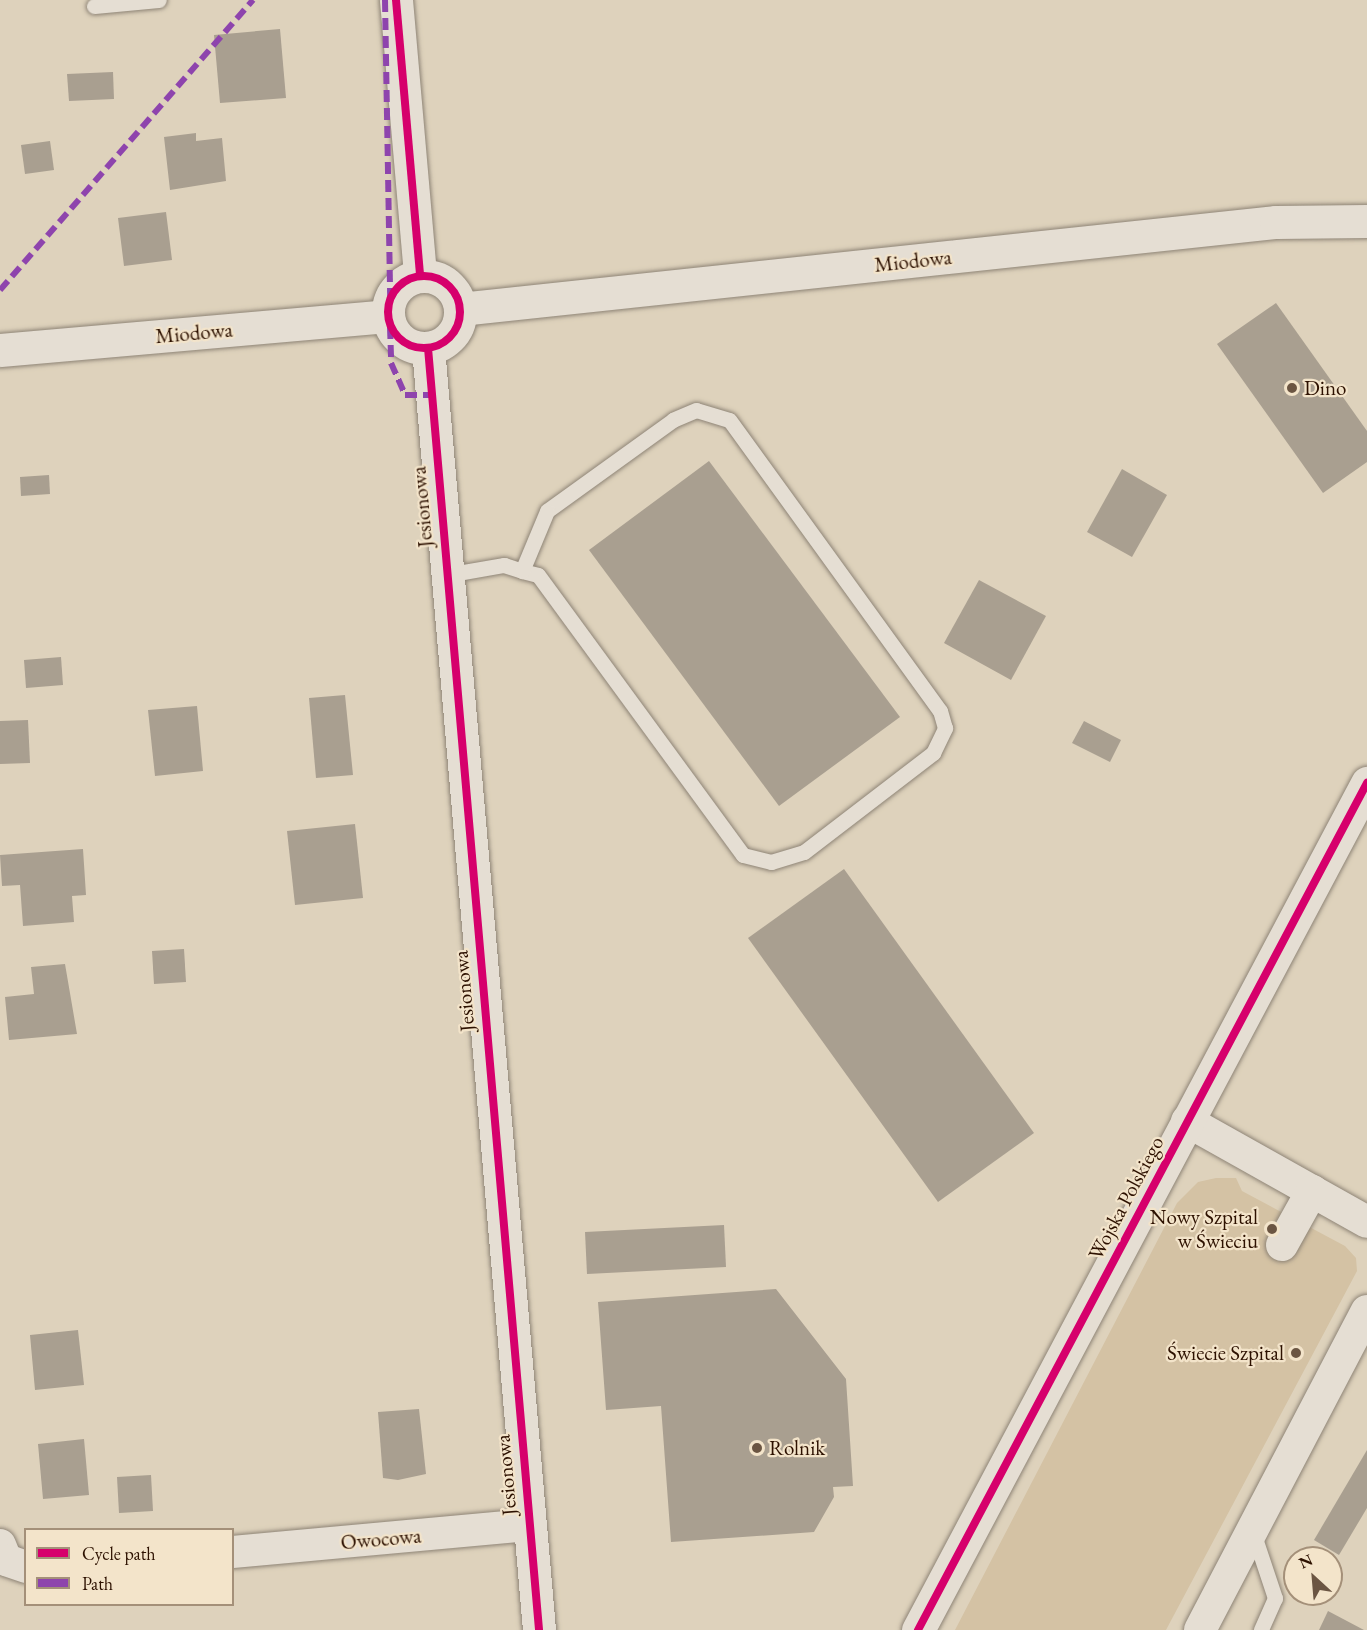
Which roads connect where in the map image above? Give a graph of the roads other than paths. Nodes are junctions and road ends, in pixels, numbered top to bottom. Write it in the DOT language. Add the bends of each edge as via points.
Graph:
graph roads {
  1 [pos="159,0"];
  2 [pos="396,0"];
  3 [pos="94,6"];
  4 [pos="1367,221"];
  5 [pos="420,276"];
  6 [pos="460,309"];
  7 [pos="388,316"];
  8 [pos="428,348"];
  9 [pos="0,350"];
  10 [pos="522,571"];
  11 [pos="446,575"];
  12 [pos="1365,789"];
  13 [pos="1187,1121"];
  14 [pos="1312,1191"];
  15 [pos="1367,1222"];
  16 [pos="1282,1245"];
  17 [pos="1367,1311"];
  18 [pos="529,1526"];
  19 [pos="1253,1530"];
  20 [pos="0,1545"];
  21 [pos="234,1552"];
  22 [pos="24,1566"];
  23 [pos="538,1630"];
  24 [pos="918,1630"];
  25 [pos="1200,1630"];
  26 [pos="1261,1630"];
  1 -- 3 [label="lane"];
  2 -- 5 [label="street"];
  4 -- 6 [label="street, Miodowa" via="1276,222"];
  5 -- 6 [label="street" via="447,284"];
  5 -- 7 [label="street" via="396,289"];
  6 -- 8 [label="street" via="452,335"];
  7 -- 8 [label="street" via="401,340"];
  7 -- 9 [label="street, Miodowa"];
  8 -- 11 [label="street, Jesionowa"];
  10 -- 10 [label="lane" via="538,575 743,855 771,862 804,852 933,753 945,728 940,711 729,420 696,410 674,420 547,511"];
  10 -- 11 [label="lane" via="504,566"];
  11 -- 18 [label="street, Jesionowa"];
  12 -- 13 [label="street, Wojska Polskiego"];
  13 -- 14 [label="street"];
  13 -- 24 [label="street, Wojska Polskiego"];
  14 -- 15 [label="street"];
  14 -- 16 [label="street"];
  17 -- 19 [label="street"];
  18 -- 21 [label="street, Owocowa"];
  18 -- 23 [label="street, Jesionowa"];
  19 -- 25 [label="street"];
  19 -- 26 [label="lane" via="1275,1598"];
  20 -- 22 [label="street" via="6,1560"];
}
